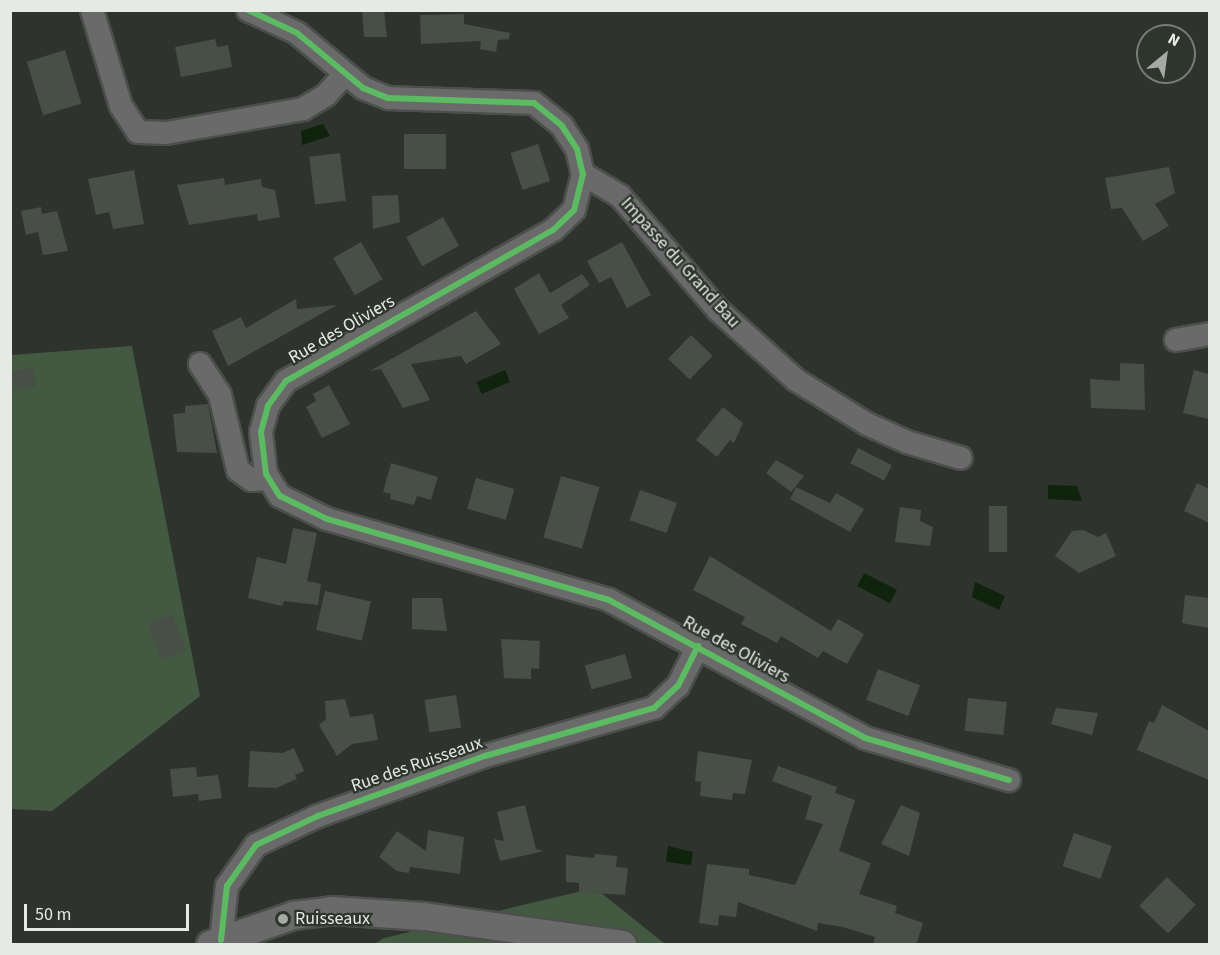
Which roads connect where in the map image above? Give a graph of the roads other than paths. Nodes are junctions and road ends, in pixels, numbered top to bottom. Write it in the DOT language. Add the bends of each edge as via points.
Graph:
graph roads {
  1 [pos="92,10"];
  2 [pos="248,10"];
  3 [pos="345,74"];
  4 [pos="583,174"];
  5 [pos="1209,334"];
  6 [pos="1176,340"];
  7 [pos="200,364"];
  8 [pos="961,458"];
  9 [pos="268,479"];
  10 [pos="698,646"];
  11 [pos="1010,780"];
  12 [pos="216,942"];
  13 [pos="622,945"];
  1 -- 3 [label="street" via="121,106 138,132 166,133 303,109 326,96"];
  2 -- 3 [label="street" via="297,33"];
  3 -- 4 [label="street" via="370,91 400,100 534,103 562,126 577,149"];
  4 -- 8 [label="street, Impasse du Grand Bau" via="620,196 718,310 796,380 867,424 907,442"];
  4 -- 9 [label="street, Rue des Oliviers" via="574,210 553,230 285,381 262,419 261,446"];
  5 -- 6 [label="street"];
  7 -- 9 [label="street" via="220,394 238,470 252,480"];
  9 -- 10 [label="street, Rue des Oliviers" via="280,496 302,510 575,588"];
  10 -- 11 [label="street, Rue des Oliviers" via="865,738"];
  10 -- 12 [label="street, Rue des Ruisseaux" via="678,686 654,708 485,756 318,816 256,845 227,886"];
  12 -- 13 [label="street" via="293,915 346,910"];
}
